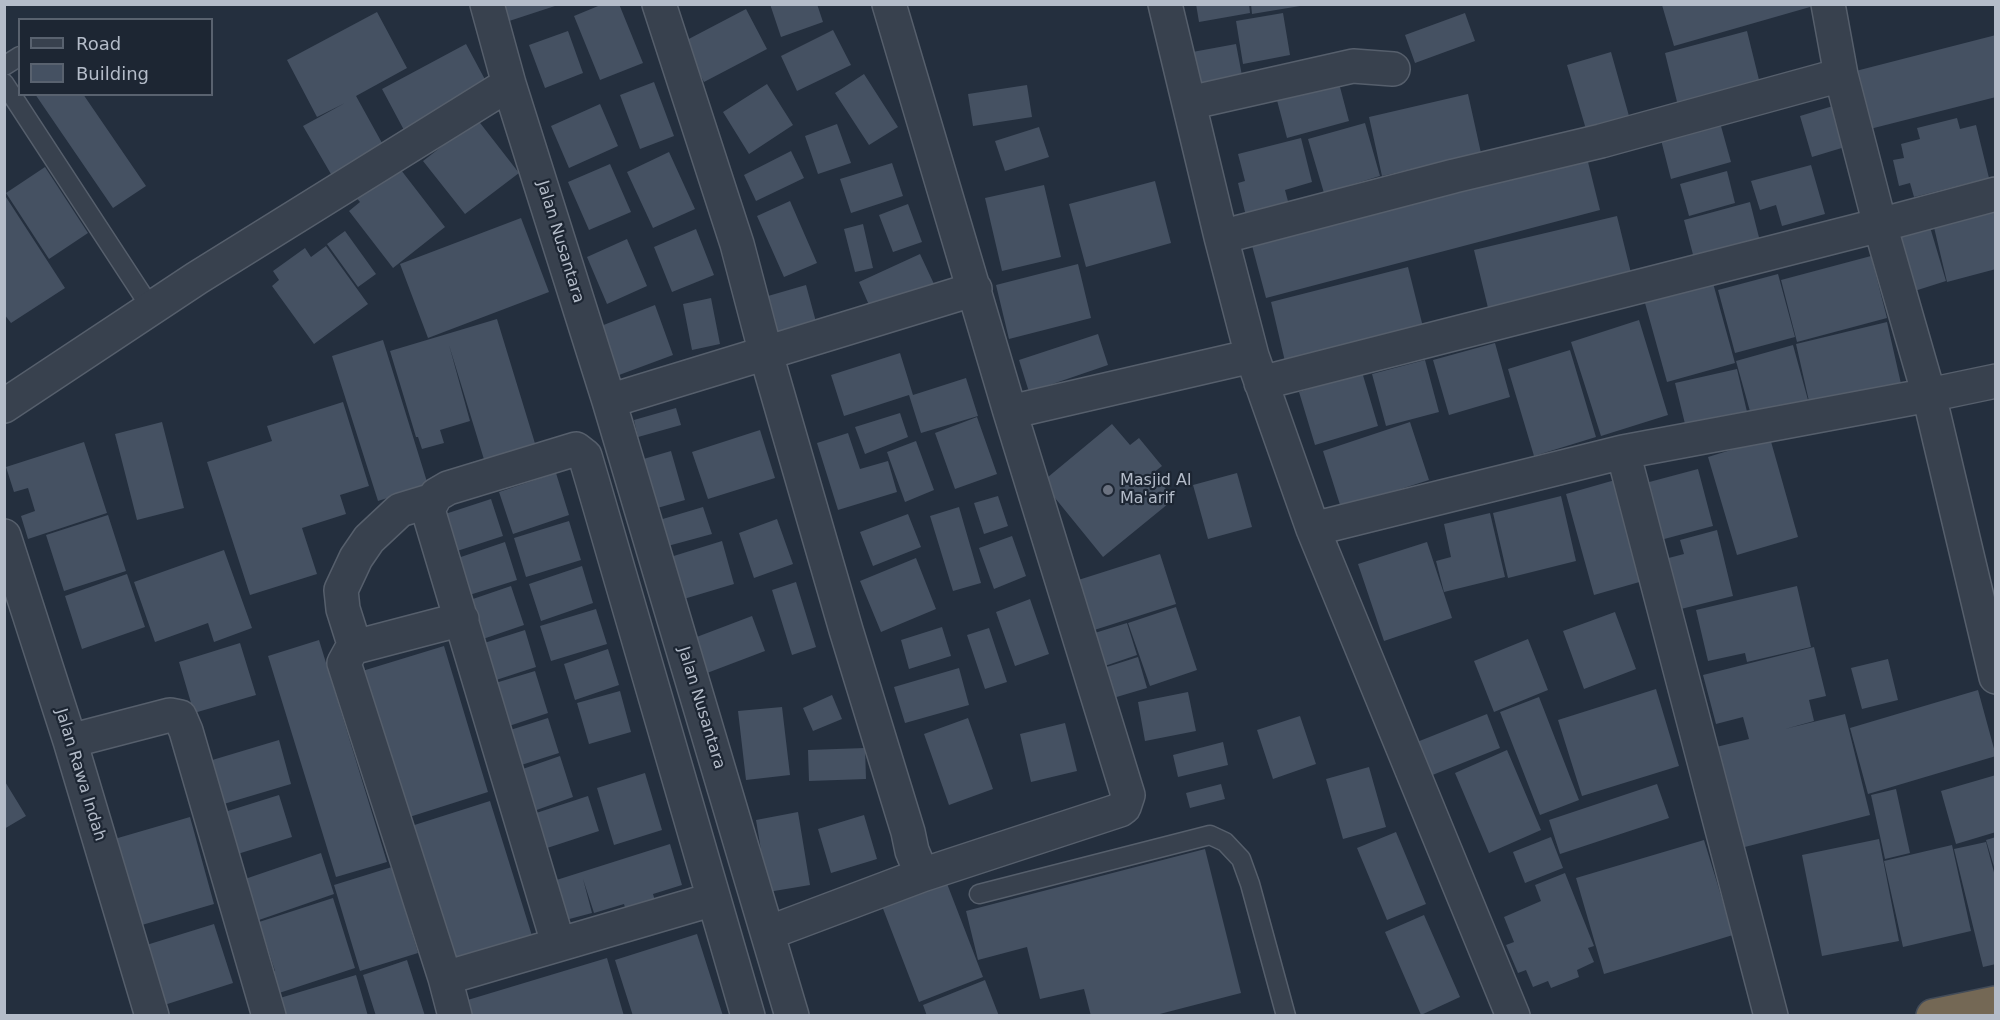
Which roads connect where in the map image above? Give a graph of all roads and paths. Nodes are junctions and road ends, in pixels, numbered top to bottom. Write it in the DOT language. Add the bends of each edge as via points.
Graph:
graph roads {
  1 [pos="487,4"];
  2 [pos="659,4"];
  3 [pos="889,4"];
  4 [pos="1165,4"];
  5 [pos="1828,4"];
  6 [pos="18,57"];
  7 [pos="4,66"];
  8 [pos="1393,69"];
  9 [pos="1841,75"];
  10 [pos="4,83"];
  11 [pos="509,84"];
  12 [pos="1189,103"];
  13 [pos="1995,194"];
  14 [pos="1880,225"];
  15 [pos="1221,237"];
  16 [pos="975,289"];
  17 [pos="151,308"];
  18 [pos="766,354"];
  19 [pos="1257,370"];
  20 [pos="1995,381"];
  21 [pos="1929,395"];
  22 [pos="609,400"];
  23 [pos="4,406"];
  24 [pos="1010,412"];
  25 [pos="1623,452"];
  26 [pos="433,500"];
  27 [pos="1313,529"];
  28 [pos="4,536"];
  29 [pos="462,618"];
  30 [pos="355,647"];
  31 [pos="1995,677"];
  32 [pos="70,741"];
  33 [pos="922,875"];
  34 [pos="980,894"];
  35 [pos="714,899"];
  36 [pos="768,933"];
  37 [pos="558,943"];
  38 [pos="445,978"];
  39 [pos="1995,1003"];
  40 [pos="152,1016"];
  41 [pos="269,1016"];
  42 [pos="454,1016"];
  43 [pos="748,1016"];
  44 [pos="792,1016"];
  45 [pos="1286,1016"];
  46 [pos="1514,1016"];
  47 [pos="1771,1016"];
  48 [pos="1934,1016"];
  1 -- 11 [label="street, Jalan Nusantara"];
  2 -- 18 [label="street" via="737,244"];
  3 -- 16 [label="street"];
  4 -- 12 [label="street"];
  5 -- 9 [label="street"];
  6 -- 7 [label="lane"];
  8 -- 12 [label="street" via="1353,66"];
  9 -- 14 [label="street"];
  9 -- 15 [label="street" via="1601,141"];
  10 -- 17 [label="lane"];
  11 -- 17 [label="street"];
  11 -- 22 [label="street, Jalan Nusantara"];
  12 -- 15 [label="street"];
  13 -- 14 [label="street"];
  14 -- 19 [label="street"];
  14 -- 21 [label="street"];
  15 -- 19 [label="street"];
  16 -- 18 [label="street"];
  16 -- 24 [label="street"];
  17 -- 23 [label="street"];
  18 -- 22 [label="street"];
  18 -- 33 [label="street"];
  19 -- 24 [label="street"];
  19 -- 27 [label="street"];
  20 -- 21 [label="street"];
  21 -- 25 [label="street"];
  21 -- 31 [label="street"];
  22 -- 36 [label="street, Jalan Nusantara"];
  24 -- 33 [label="street" via="1128,795 1120,810"];
  25 -- 27 [label="street"];
  25 -- 47 [label="street"];
  26 -- 29 [label="street" via="429,513"];
  26 -- 30 [label="street" via="400,510 369,539 356,558 341,590"];
  26 -- 35 [label="street" via="448,488 570,450 576,449 585,456"];
  27 -- 46 [label="street"];
  28 -- 32 [label="street, Jalan Rawa Indah"];
  29 -- 30 [label="street"];
  29 -- 37 [label="street"];
  30 -- 38 [label="street" via="344,663 345,671"];
  32 -- 40 [label="street, Jalan Rawa Indah"];
  32 -- 41 [label="street" via="170,715 180,717"];
  33 -- 36 [label="street"];
  34 -- 45 [label="lane" via="1210,835 1225,842 1241,859"];
  35 -- 37 [label="street"];
  35 -- 43 [label="street"];
  36 -- 44 [label="street, Jalan Nusantara"];
  37 -- 38 [label="street"];
  38 -- 42 [label="street"];
  39 -- 48 [label="highway"];
}
